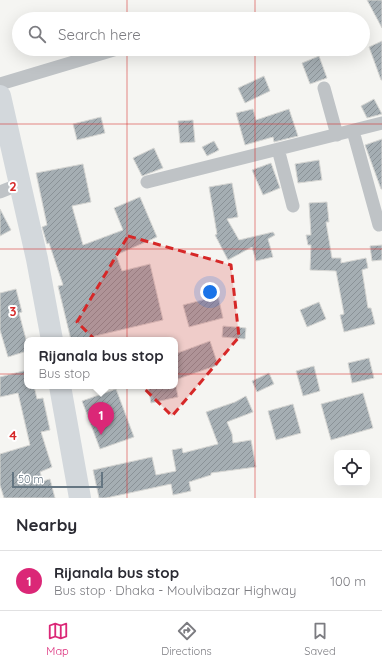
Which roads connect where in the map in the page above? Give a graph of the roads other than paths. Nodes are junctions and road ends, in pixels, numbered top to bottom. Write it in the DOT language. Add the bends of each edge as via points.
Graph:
graph roads {
  1 [pos="94,56"];
  2 [pos="0,84"];
  3 [pos="324,88"];
  4 [pos="0,96"];
  5 [pos="382,123"];
  6 [pos="353,131"];
  7 [pos="337,135"];
  8 [pos="278,149"];
  9 [pos="147,182"];
  10 [pos="20,184"];
  11 [pos="0,192"];
  12 [pos="293,206"];
  13 [pos="379,225"];
  14 [pos="51,337"];
  15 [pos="61,389"];
  16 [pos="80,498"];
  1 -- 2 [label="street"];
  3 -- 7 [label="street"];
  4 -- 10 [label="highway"];
  5 -- 6 [label="street"];
  6 -- 7 [label="street"];
  6 -- 13 [label="street"];
  7 -- 8 [label="street"];
  8 -- 9 [label="street"];
  8 -- 12 [label="street"];
  10 -- 11 [label="street"];
  10 -- 14 [label="highway"];
  15 -- 16 [label="highway"];
}
